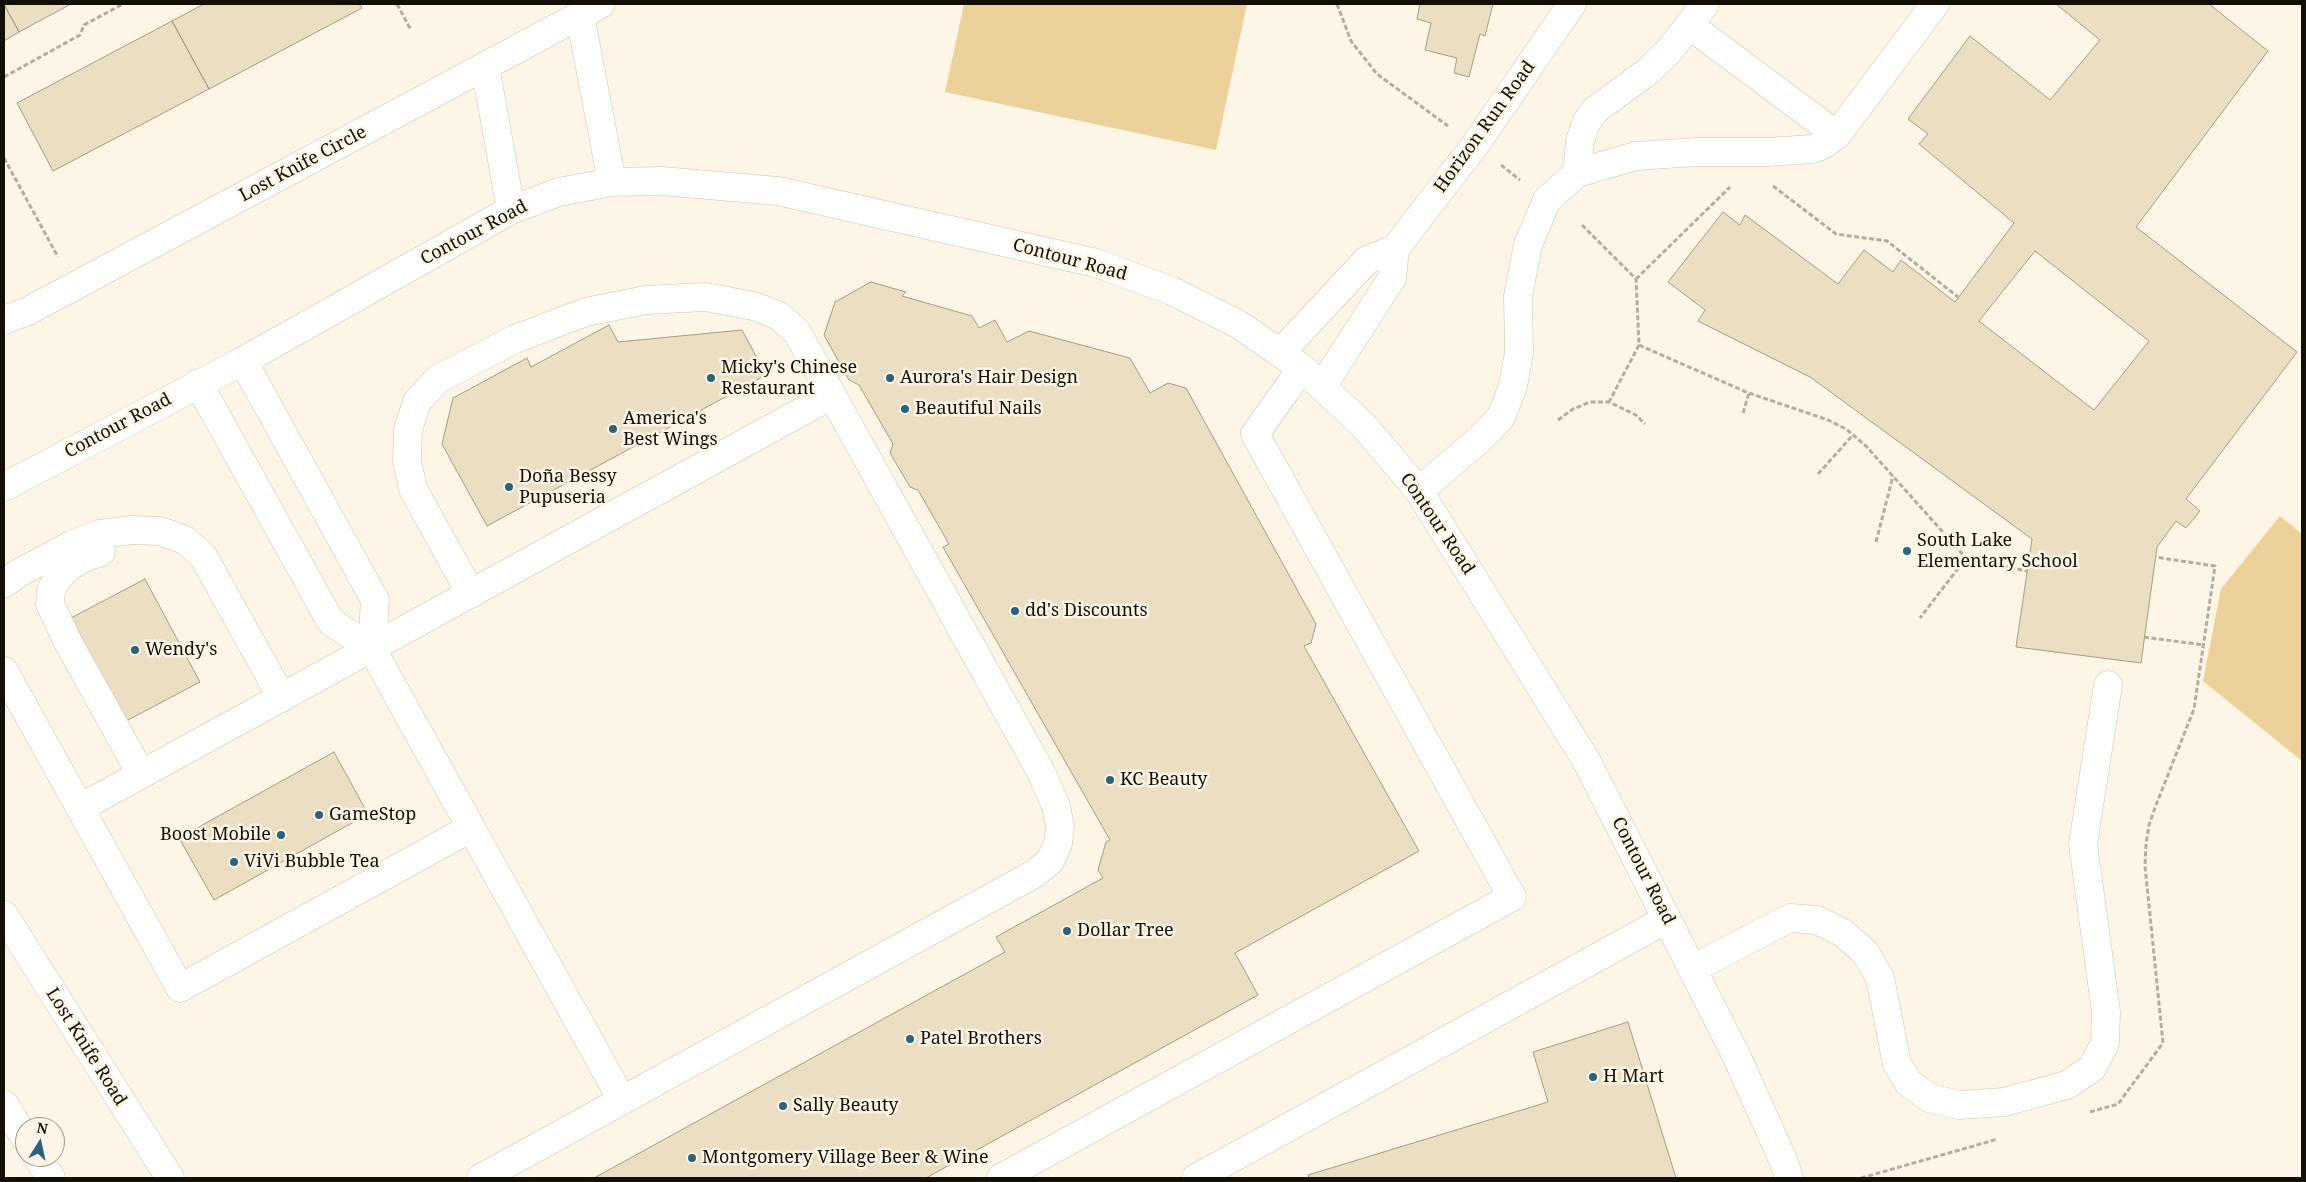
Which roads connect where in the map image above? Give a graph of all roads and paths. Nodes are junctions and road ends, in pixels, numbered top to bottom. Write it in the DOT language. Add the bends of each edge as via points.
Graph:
graph roads {
  1 [pos="123,4"];
  2 [pos="397,4"];
  3 [pos="1337,4"];
  4 [pos="1572,4"];
  5 [pos="1935,4"];
  6 [pos="591,9"];
  7 [pos="1697,14"];
  8 [pos="411,30"];
  9 [pos="485,66"];
  10 [pos="4,77"];
  11 [pos="1837,135"];
  12 [pos="1475,146"];
  13 [pos="4,158"];
  14 [pos="1577,173"];
  15 [pos="612,182"];
  16 [pos="1735,182"];
  17 [pos="1773,186"];
  18 [pos="1547,200"];
  19 [pos="511,210"];
  20 [pos="1582,225"];
  21 [pos="1395,249"];
  22 [pos="1636,279"];
  23 [pos="74,286"];
  24 [pos="1958,297"];
  25 [pos="4,320"];
  26 [pos="1639,345"];
  27 [pos="1291,360"];
  28 [pos="243,361"];
  29 [pos="198,383"];
  30 [pos="1322,387"];
  31 [pos="1750,393"];
  32 [pos="832,395"];
  33 [pos="1609,402"];
  34 [pos="1743,413"];
  35 [pos="1558,420"];
  36 [pos="1645,424"];
  37 [pos="1853,435"];
  38 [pos="1818,474"];
  39 [pos="1893,476"];
  40 [pos="4,487"];
  41 [pos="1419,491"];
  42 [pos="1876,542"];
  43 [pos="197,550"];
  44 [pos="1966,558"];
  45 [pos="2027,570"];
  46 [pos="4,584"];
  47 [pos="471,594"];
  48 [pos="1920,618"];
  49 [pos="2144,637"];
  50 [pos="2204,645"];
  51 [pos="372,649"];
  52 [pos="4,671"];
  53 [pos="2108,685"];
  54 [pos="282,698"];
  55 [pos="141,774"];
  56 [pos="80,808"];
  57 [pos="471,828"];
  58 [pos="4,915"];
  59 [pos="1667,919"];
  60 [pos="1692,969"];
  61 [pos="622,1100"];
  62 [pos="4,1104"];
  63 [pos="15,1122"];
  64 [pos="44,1167"];
  65 [pos="51,1178"];
  66 [pos="170,1178"];
  67 [pos="481,1178"];
  68 [pos="1001,1178"];
  69 [pos="1196,1178"];
  70 [pos="1789,1178"];
  1 -- 10 [label="path" via="84,25 80,36"];
  2 -- 8 [label="path"];
  3 -- 12 [label="path" via="1352,40 1377,74"];
  4 -- 12 [label="street, Horizon Run Road"];
  5 -- 11 [label="street"];
  6 -- 9 [label="street, Lost Knife Circle"];
  6 -- 15 [label="street"];
  7 -- 11 [label="street"];
  7 -- 14 [label="street" via="1669,51 1647,72 1594,110 1580,141"];
  9 -- 19 [label="street"];
  9 -- 23 [label="street, Lost Knife Circle"];
  11 -- 14 [label="street" via="1812,149 1636,156"];
  12 -- 18 [label="path"];
  12 -- 21 [label="street, Horizon Run Road"];
  13 -- 23 [label="path"];
  14 -- 18 [label="street"];
  15 -- 19 [label="street, Contour Road" via="559,192"];
  15 -- 27 [label="street, Contour Road" via="662,181 778,191 1096,263 1172,291 1238,324"];
  16 -- 22 [label="path"];
  17 -- 24 [label="path" via="1836,234 1886,242"];
  18 -- 41 [label="street" via="1528,244 1518,296 1517,362 1513,386 1501,417"];
  19 -- 28 [label="street, Contour Road"];
  20 -- 22 [label="path"];
  21 -- 27 [label="street" via="1367,260"];
  21 -- 30 [label="street" via="1392,278"];
  22 -- 26 [label="path"];
  23 -- 25 [label="street, Lost Knife Circle"];
  26 -- 31 [label="path"];
  26 -- 33 [label="path"];
  27 -- 30 [label="street, Contour Road"];
  27 -- 68 [label="street" via="1255,434 1512,897"];
  28 -- 29 [label="street, Contour Road"];
  28 -- 51 [label="street" via="375,600"];
  29 -- 40 [label="street, Contour Road"];
  29 -- 51 [label="street" via="331,622"];
  30 -- 41 [label="street, Contour Road" via="1364,426"];
  31 -- 34 [label="path"];
  31 -- 37 [label="path" via="1828,420"];
  32 -- 47 [label="street"];
  32 -- 47 [label="street" via="797,332 779,316 754,306 705,297 646,300 586,312 515,339 438,380 417,402 408,430 407,461 413,490"];
  32 -- 61 [label="street" via="1041,772 1056,806 1060,826 1058,844 1050,861 1034,874"];
  33 -- 35 [label="path" via="1590,402"];
  33 -- 36 [label="path" via="1636,415"];
  37 -- 38 [label="path"];
  37 -- 39 [label="path"];
  39 -- 42 [label="path"];
  39 -- 44 [label="path"];
  41 -- 59 [label="street, Contour Road" via="1586,760"];
  43 -- 46 [label="street" via="185,540 160,531 100,534 73,544"];
  43 -- 54 [label="street"];
  43 -- 55 [label="street" via="137,546 107,550 70,566 51,590 50,604 54,617"];
  44 -- 45 [label="path"];
  44 -- 48 [label="path"];
  47 -- 51 [label="street"];
  49 -- 50 [label="path"];
  51 -- 54 [label="street"];
  51 -- 57 [label="street"];
  52 -- 56 [label="street"];
  53 -- 60 [label="street" via="2083,844 2106,1012 2104,1043 2092,1068 2067,1085 2004,1102 1959,1105 1929,1098 1909,1084 1897,1064 1880,978 1866,952 1843,933 1817,920 1790,918"];
  54 -- 55 [label="street"];
  55 -- 56 [label="street"];
  56 -- 57 [label="street" via="180,988"];
  57 -- 61 [label="street"];
  58 -- 66 [label="street, Lost Knife Road"];
  59 -- 60 [label="street, Contour Road"];
  59 -- 69 [label="street"];
  60 -- 70 [label="street, Contour Road" via="1736,1055"];
  61 -- 67 [label="street"];
  62 -- 63 [label="street"];
  64 -- 65 [label="street"];
}
